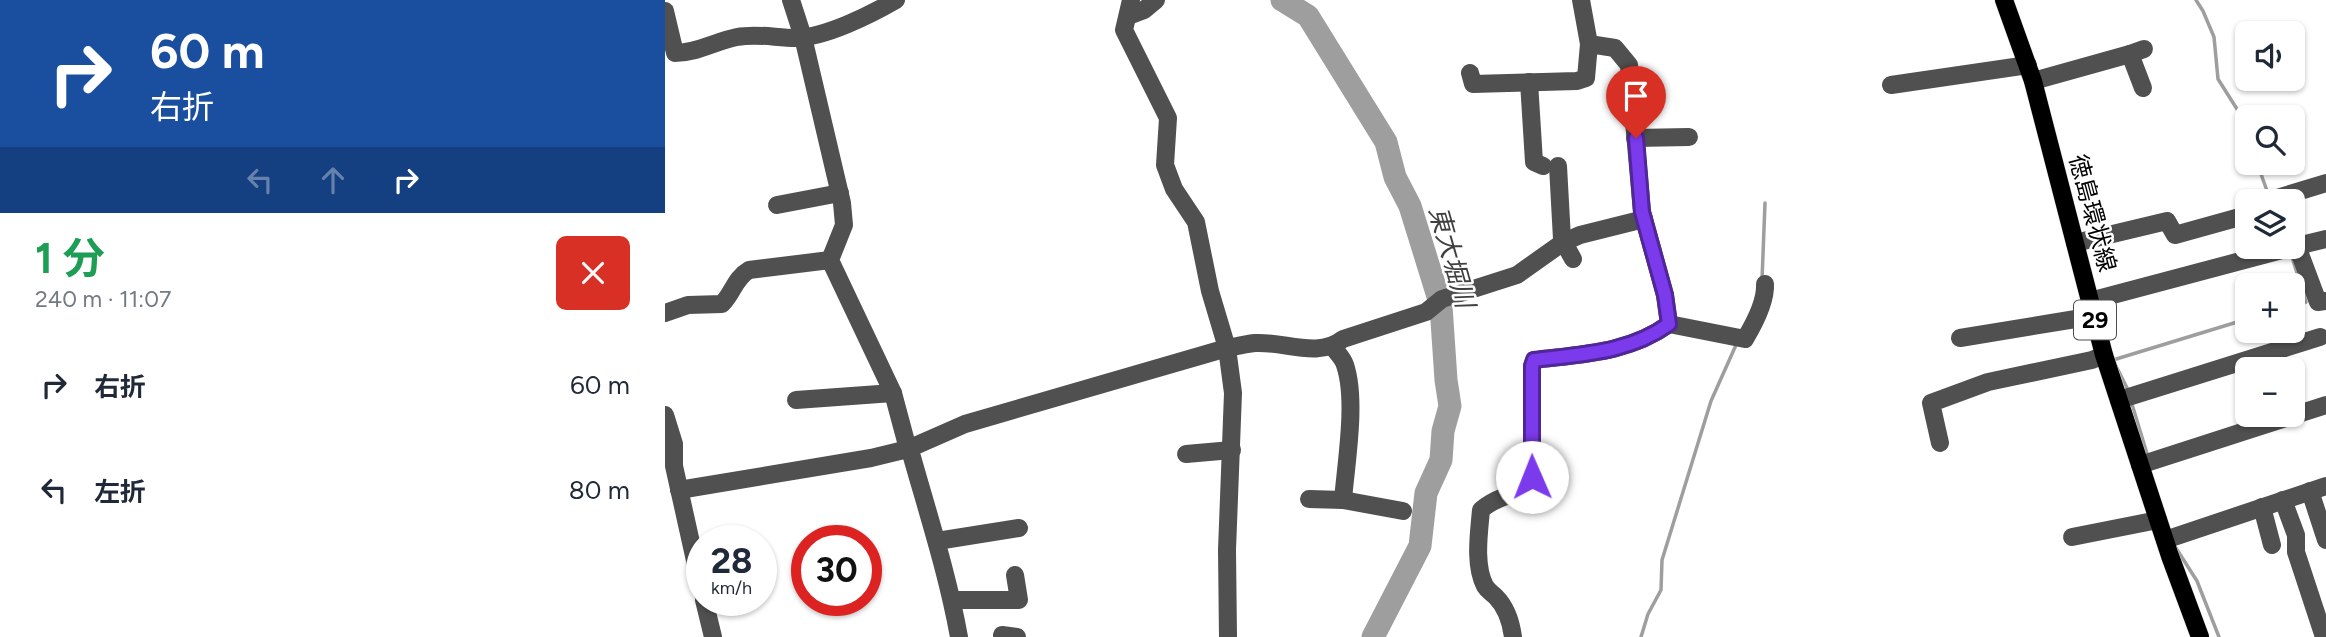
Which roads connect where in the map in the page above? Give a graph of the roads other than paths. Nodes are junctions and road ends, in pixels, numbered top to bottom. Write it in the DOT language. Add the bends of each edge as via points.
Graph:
graph roads {
  1 [pos="791,0"];
  2 [pos="896,0"];
  3 [pos="1156,0"];
  4 [pos="1581,0"];
  5 [pos="2004,0"];
  6 [pos="1130,8"];
  7 [pos="665,11"];
  8 [pos="803,37"];
  9 [pos="1589,44"];
  10 [pos="1470,73"];
  11 [pos="2030,73"];
  12 [pos="1529,82"];
  13 [pos="1891,85"];
  14 [pos="2143,88"];
  15 [pos="1689,137"];
  16 [pos="1636,138"];
  17 [pos="2326,183"];
  18 [pos="2305,189"];
  19 [pos="840,193"];
  20 [pos="776,205"];
  21 [pos="2235,218"];
  22 [pos="1644,219"];
  23 [pos="2326,239"];
  24 [pos="1562,241"];
  25 [pos="2075,243"];
  26 [pos="2305,243"];
  27 [pos="1573,259"];
  28 [pos="2248,259"];
  29 [pos="2298,259"];
  30 [pos="830,260"];
  31 [pos="1765,285"];
  32 [pos="2326,301"];
  33 [pos="2092,309"];
  34 [pos="665,313"];
  35 [pos="1669,324"];
  36 [pos="2320,337"];
  37 [pos="1960,338"];
  38 [pos="1227,348"];
  39 [pos="1333,348"];
  40 [pos="2104,355"];
  41 [pos="893,393"];
  42 [pos="2127,398"];
  43 [pos="796,400"];
  44 [pos="2326,405"];
  45 [pos="665,415"];
  46 [pos="1940,443"];
  47 [pos="908,449"];
  48 [pos="1232,450"];
  49 [pos="1186,454"];
  50 [pos="2146,463"];
  51 [pos="2318,488"];
  52 [pos="679,490"];
  53 [pos="1309,499"];
  54 [pos="1343,500"];
  55 [pos="2283,500"];
  56 [pos="2262,507"];
  57 [pos="1403,511"];
  58 [pos="2158,520"];
  59 [pos="687,525"];
  60 [pos="2072,537"];
  61 [pos="2170,538"];
  62 [pos="2326,540"];
  63 [pos="937,541"];
  64 [pos="2271,545"];
  65 [pos="1007,550"];
  66 [pos="1015,575"];
  67 [pos="952,600"];
  68 [pos="708,616"];
  69 [pos="713,637"];
  70 [pos="959,637"];
  71 [pos="1228,637"];
  72 [pos="1513,637"];
  73 [pos="2200,637"];
  74 [pos="2324,637"];
  1 -- 8 [label="street"];
  2 -- 8 [label="street" via="867,17"];
  3 -- 6 [label="street" via="1144,10"];
  4 -- 9 [label="street"];
  5 -- 11 [label="main road, 徳島環状線 / 29"];
  6 -- 38 [label="street" via="1124,30 1168,118 1165,165 1174,189 1196,222"];
  7 -- 8 [label="street" via="675,52 761,34"];
  8 -- 19 [label="street"];
  9 -- 12 [label="street" via="1586,78"];
  9 -- 16 [label="street" via="1615,48 1629,65"];
  10 -- 12 [label="street" via="1473,84"];
  11 -- 13 [label="street"];
  11 -- 14 [label="street" via="2137,52"];
  11 -- 25 [label="main road, 徳島環状線 / 29"];
  12 -- 24 [label="street" via="1534,162 1551,166"];
  15 -- 16 [label="street"];
  16 -- 22 [label="street" via="1635,169"];
  17 -- 18 [label="street"];
  19 -- 20 [label="street"];
  19 -- 30 [label="street" via="844,225"];
  21 -- 25 [label="street" via="2175,235 2167,221"];
  22 -- 24 [label="street"];
  22 -- 35 [label="street"];
  23 -- 26 [label="street"];
  24 -- 27 [label="street"];
  24 -- 39 [label="street" via="1517,275 1439,300 1426,312 1343,339"];
  25 -- 33 [label="main road, 徳島環状線 / 29"];
  28 -- 33 [label="street"];
  29 -- 32 [label="street" via="2318,303"];
  30 -- 34 [label="street" via="748,270 722,304 688,305"];
  30 -- 41 [label="street"];
  31 -- 35 [label="street" via="1745,339"];
  33 -- 37 [label="street"];
  33 -- 40 [label="main road, 徳島環状線 / 29"];
  35 -- 72 [label="street" via="1627,346 1534,360 1532,477 1524,489 1481,510 1478,535 1481,576 1509,614"];
  36 -- 42 [label="street"];
  38 -- 39 [label="street" via="1257,343"];
  38 -- 47 [label="street" via="965,424"];
  38 -- 48 [label="street" via="1233,393"];
  39 -- 54 [label="street" via="1345,362 1348,377"];
  40 -- 42 [label="main road, 徳島環状線 / 29"];
  40 -- 46 [label="street" via="1988,382 1931,403"];
  41 -- 43 [label="street" via="830,390"];
  41 -- 47 [label="street"];
  42 -- 50 [label="main road, 徳島環状線 / 29"];
  44 -- 50 [label="street"];
  45 -- 52 [label="street" via="674,444"];
  47 -- 52 [label="street"];
  47 -- 63 [label="street"];
  48 -- 49 [label="street"];
  48 -- 71 [label="street"];
  50 -- 58 [label="main road, 徳島環状線 / 29"];
  51 -- 55 [label="street"];
  51 -- 62 [label="street"];
  52 -- 59 [label="street"];
  53 -- 54 [label="street"];
  54 -- 57 [label="street"];
  55 -- 56 [label="street"];
  55 -- 74 [label="street"];
  56 -- 61 [label="street"];
  56 -- 64 [label="street"];
  58 -- 60 [label="street"];
  58 -- 61 [label="main road, 徳島環状線 / 29"];
  61 -- 73 [label="main road, 徳島環状線 / 29"];
  63 -- 65 [label="street" via="1012,529"];
  63 -- 67 [label="street"];
  66 -- 67 [label="street" via="1019,600"];
  67 -- 70 [label="street"];
  68 -- 69 [label="street"];
}
